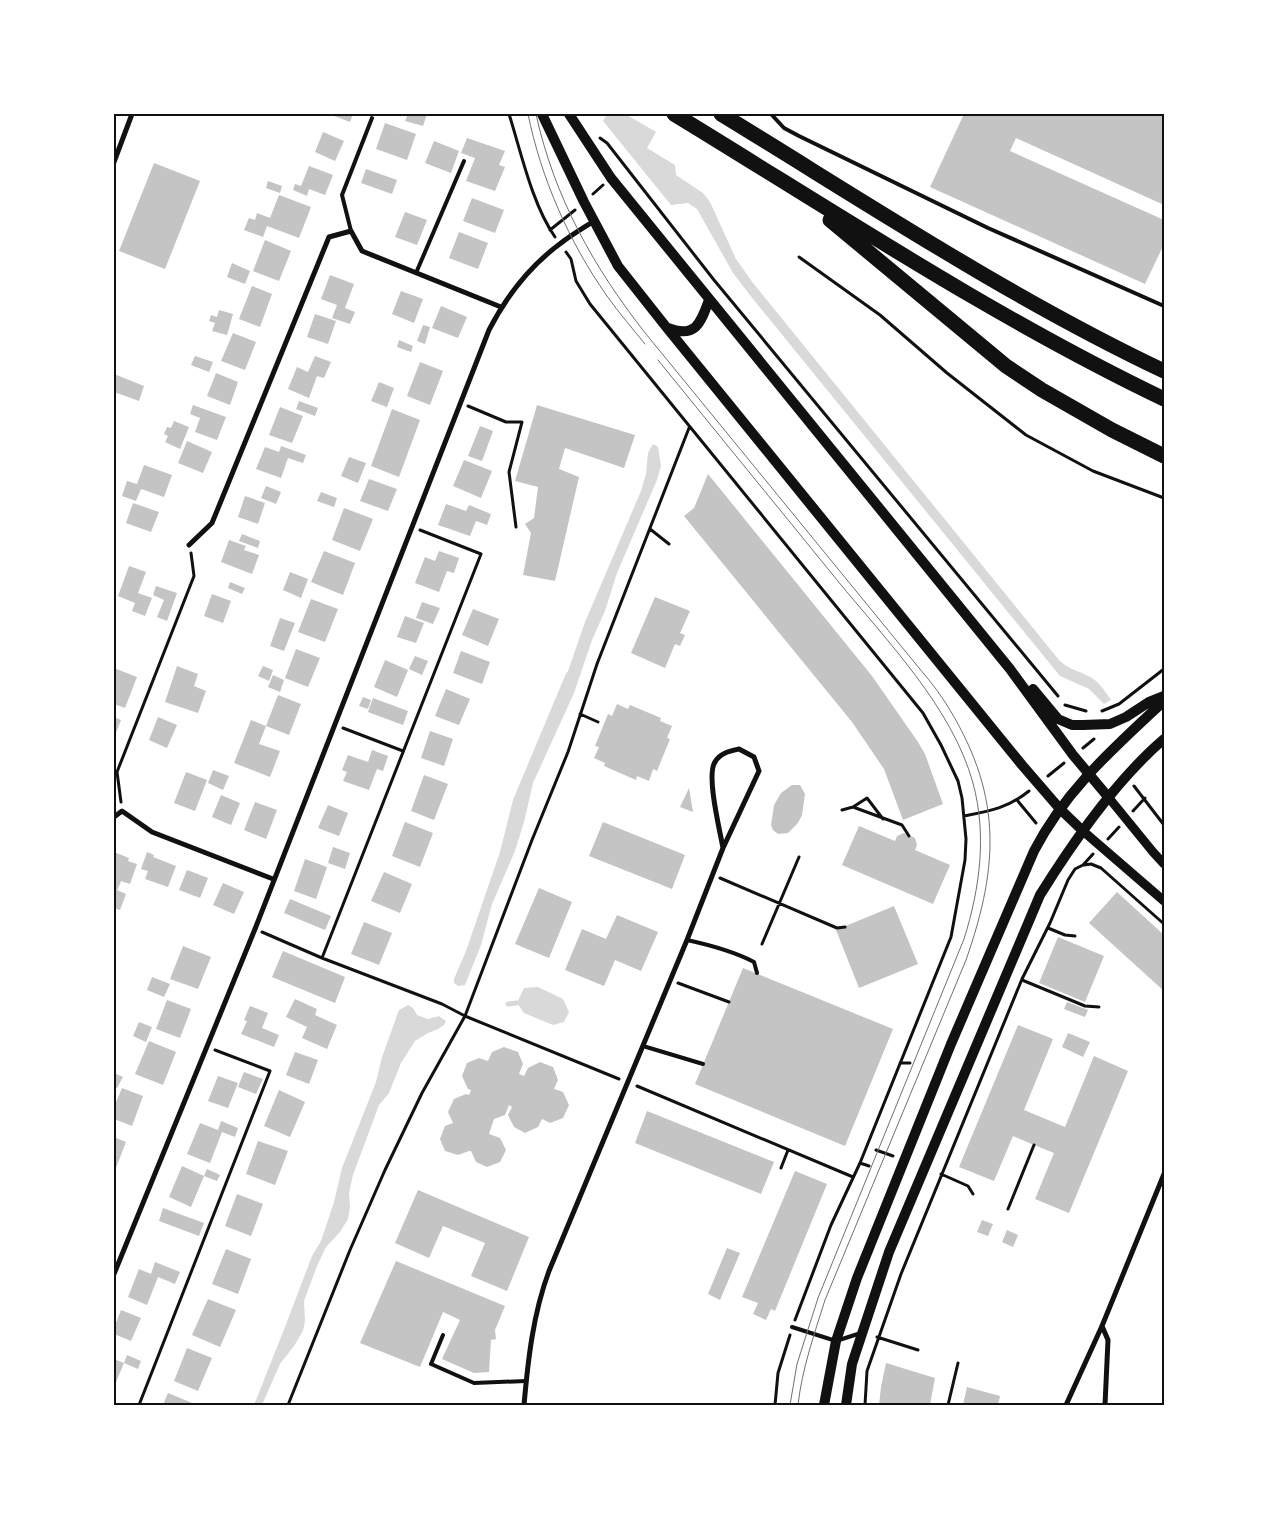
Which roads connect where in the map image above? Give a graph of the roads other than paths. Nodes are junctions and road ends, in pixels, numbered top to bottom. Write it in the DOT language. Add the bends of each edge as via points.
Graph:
graph roads {
  1 [pos="132,114"];
  2 [pos="542,114"];
  3 [pos="569,114"];
  4 [pos="674,114"];
  5 [pos="722,114"];
  6 [pos="771,114"];
  7 [pos="372,118"];
  8 [pos="114,143"];
  9 [pos="121,143"];
  10 [pos="464,160"];
  11 [pos="114,162"];
  12 [pos="787,184"];
  13 [pos="594,221"];
  14 [pos="351,231"];
  15 [pos="416,273"];
  16 [pos="709,300"];
  17 [pos="1164,306"];
  18 [pos="501,307"];
  19 [pos="667,328"];
  20 [pos="1164,371"];
  21 [pos="1164,399"];
  22 [pos="1164,456"];
  23 [pos="189,545"];
  24 [pos="1014,674"];
  25 [pos="1164,696"];
  26 [pos="1164,701"];
  27 [pos="1164,739"];
  28 [pos="1088,773"];
  29 [pos="1109,798"];
  30 [pos="1060,809"];
  31 [pos="114,816"];
  32 [pos="1083,831"];
  33 [pos="723,848"];
  34 [pos="1164,864"];
  35 [pos="273,879"];
  36 [pos="1164,901"];
  37 [pos="687,940"];
  38 [pos="757,973"];
  39 [pos="643,1046"];
  40 [pos="703,1064"];
  41 [pos="1164,1174"];
  42 [pos="114,1274"];
  43 [pos="1102,1326"];
  44 [pos="792,1327"];
  45 [pos="862,1333"];
  46 [pos="443,1335"];
  47 [pos="836,1341"];
  48 [pos="526,1380"];
  49 [pos="524,1405"];
  50 [pos="824,1405"];
  51 [pos="846,1405"];
  52 [pos="1066,1405"];
  53 [pos="1105,1405"];
  1 -- 9 [label="street"];
  2 -- 13 [label="main road"];
  3 -- 16 [label="main road" via="611,178"];
  4 -- 12 [label="highway"];
  5 -- 20 [label="highway" via="988,278"];
  6 -- 17 [label="lane" via="784,128 799,136 988,228"];
  7 -- 14 [label="lane" via="342,195"];
  8 -- 9 [label="lane"];
  9 -- 11 [label="street"];
  10 -- 15 [label="lane"];
  12 -- 21 [label="highway" via="892,249 1060,345"];
  12 -- 22 [label="highway" via="1006,366 1112,430"];
  13 -- 18 [label="street" via="534,267"];
  13 -- 19 [label="main road" via="618,266"];
  14 -- 15 [label="street" via="362,251"];
  14 -- 23 [label="street" via="329,237 212,523"];
  15 -- 18 [label="street"];
  16 -- 19 [label="main road" via="701,322 693,329 679,332"];
  16 -- 24 [label="main road"];
  18 -- 35 [label="street" via="489,330"];
  19 -- 30 [label="main road"];
  24 -- 25 [label="main road" via="1029,684 1058,719 1072,725 1110,724"];
  24 -- 28 [label="main road"];
  26 -- 28 [label="main road"];
  27 -- 29 [label="main road"];
  28 -- 29 [label="main road"];
  28 -- 30 [label="main road"];
  29 -- 32 [label="main road"];
  29 -- 34 [label="street"];
  30 -- 32 [label="main road"];
  30 -- 47 [label="main road" via="1034,851 951,1044 857,1278"];
  31 -- 35 [label="street" via="122,812 152,832"];
  32 -- 36 [label="street"];
  32 -- 45 [label="main road" via="1040,895 889,1252"];
  33 -- 33 [label="street" via="759,771 754,757 739,749 725,752 714,762 712,775"];
  33 -- 37 [label="street"];
  35 -- 42 [label="street"];
  37 -- 38 [label="lane" via="718,947 754,962"];
  37 -- 39 [label="street"];
  39 -- 40 [label="lane"];
  39 -- 48 [label="street" via="565,1228 539,1298"];
  41 -- 43 [label="street"];
  43 -- 52 [label="street"];
  43 -- 53 [label="street" via="1108,1340"];
  44 -- 47 [label="lane"];
  45 -- 47 [label="lane"];
  45 -- 51 [label="main road" via="852,1364"];
  46 -- 48 [label="lane" via="431,1364 474,1383"];
  47 -- 50 [label="main road"];
  48 -- 49 [label="street"];
}
